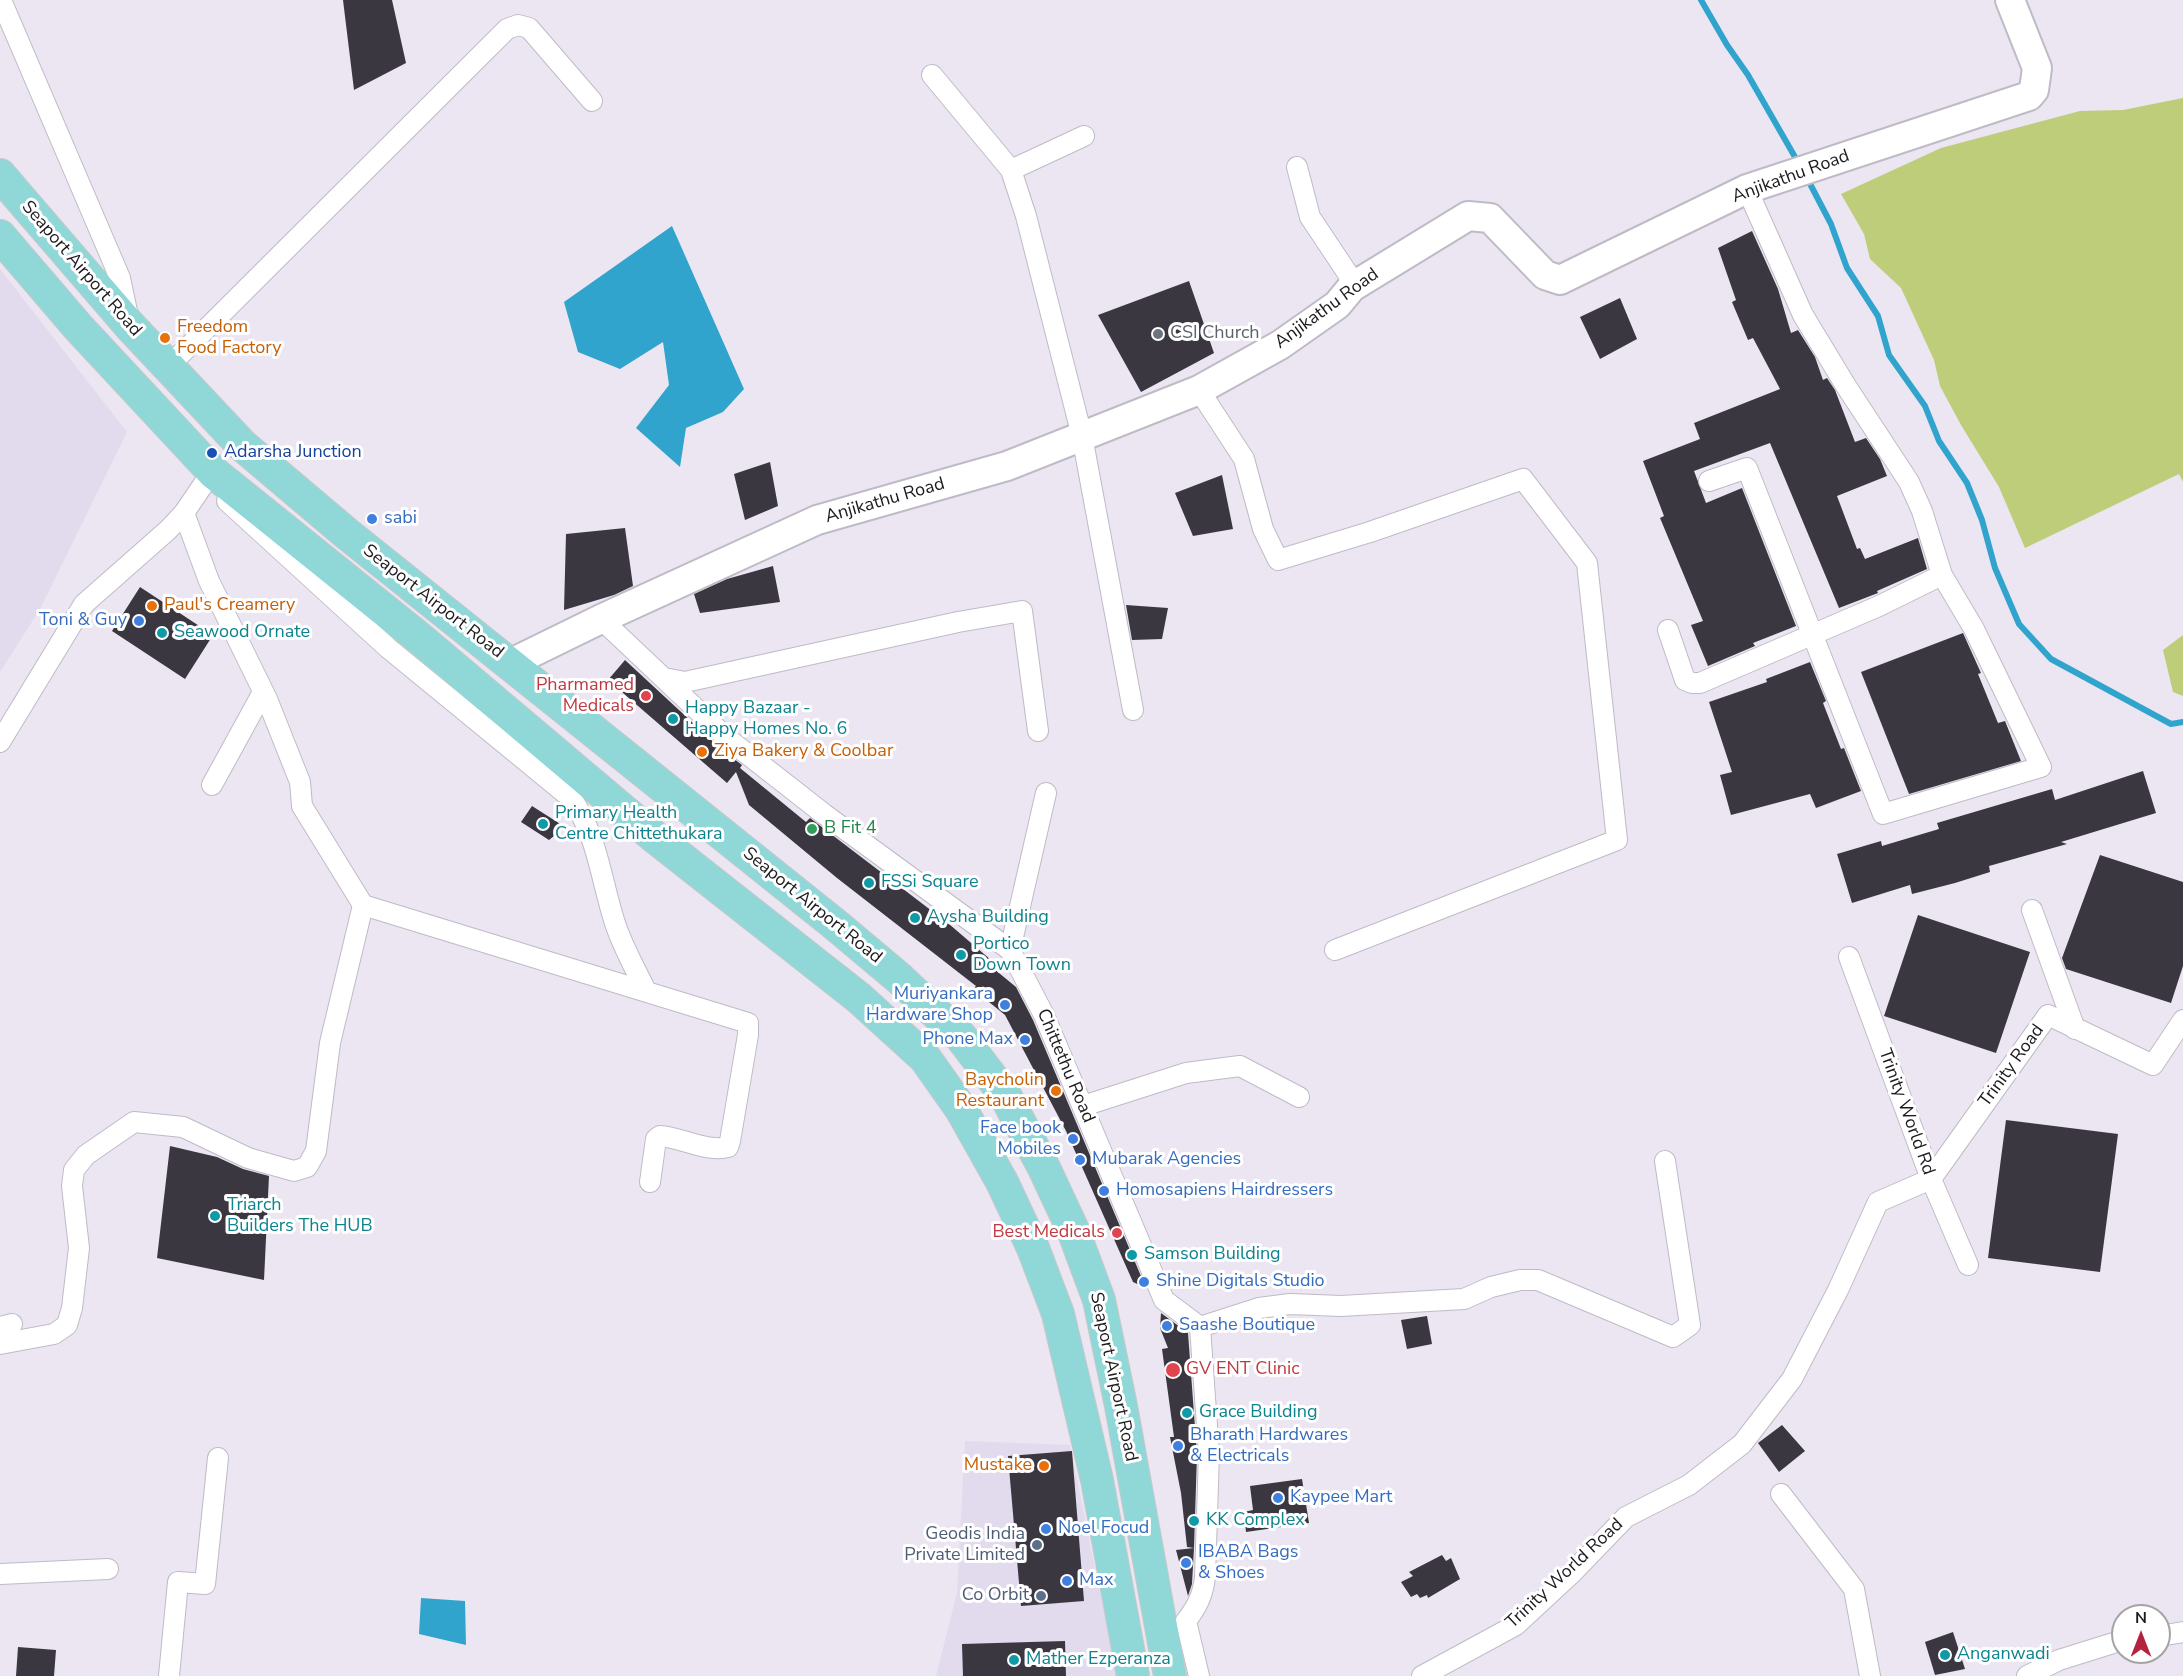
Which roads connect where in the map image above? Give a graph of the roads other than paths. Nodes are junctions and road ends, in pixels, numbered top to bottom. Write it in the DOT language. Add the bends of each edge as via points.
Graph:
graph roads {
  1 [pos="1,0"];
  2 [pos="2010,0"];
  3 [pos="932,75"];
  4 [pos="592,101"];
  5 [pos="1084,136"];
  6 [pos="1297,167"];
  7 [pos="1011,170"];
  8 [pos="0,175"];
  9 [pos="1747,189"];
  10 [pos="0,236"];
  11 [pos="1352,287"];
  12 [pos="130,326"];
  13 [pos="168,367"];
  14 [pos="1199,390"];
  15 [pos="1082,436"];
  16 [pos="209,477"];
  17 [pos="1709,481"];
  18 [pos="184,513"];
  19 [pos="1942,575"];
  20 [pos="601,619"];
  21 [pos="1668,630"];
  22 [pos="1813,634"];
  23 [pos="511,663"];
  24 [pos="664,678"];
  25 [pos="263,692"];
  26 [pos="1133,710"];
  27 [pos="1038,731"];
  28 [pos="0,742"];
  29 [pos="212,785"];
  30 [pos="1046,793"];
  31 [pos="363,905"];
  32 [pos="2032,910"];
  33 [pos="1010,950"];
  34 [pos="1335,950"];
  35 [pos="1849,957"];
  36 [pos="646,991"];
  37 [pos="2183,1020"];
  38 [pos="2075,1029"];
  39 [pos="1299,1097"];
  40 [pos="1083,1106"];
  41 [pos="1665,1161"];
  42 [pos="1931,1179"];
  43 [pos="650,1182"];
  44 [pos="1968,1265"];
  45 [pos="1200,1327"];
  46 [pos="0,1344"];
  47 [pos="218,1458"];
  48 [pos="1781,1494"];
  49 [pos="108,1569"];
  50 [pos="0,1574"];
  51 [pos="1174,1622"];
  52 [pos="1125,1628"];
  53 [pos="2111,1644"];
  54 [pos="169,1676"];
  55 [pos="1133,1676"];
  56 [pos="1170,1676"];
  57 [pos="1199,1676"];
  58 [pos="1422,1676"];
  59 [pos="1870,1676"];
  60 [pos="2027,1676"];
  1 -- 12 [label="street" via="120,278"];
  2 -- 9 [label="street, Anjikathu Road" via="2037,68 2034,90 2029,96"];
  3 -- 7 [label="street"];
  4 -- 13 [label="street" via="529,28 518,25 507,29"];
  5 -- 7 [label="street"];
  6 -- 11 [label="street" via="1310,217 1348,274"];
  7 -- 15 [label="street"];
  8 -- 12 [label="main road, Seaport Airport Road"];
  9 -- 11 [label="street, Anjikathu Road" via="1560,280 1545,275 1490,218 1468,216"];
  9 -- 19 [label="street" via="1803,315 1910,482"];
  10 -- 16 [label="main road" via="157,411"];
  11 -- 14 [label="street, Anjikathu Road" via="1337,305 1280,345"];
  12 -- 13 [label="main road, Seaport Airport Road"];
  13 -- 23 [label="main road, Seaport Airport Road" via="242,445"];
  14 -- 15 [label="street, Anjikathu Road"];
  14 -- 34 [label="street" via="1244,459 1263,529 1278,560 1524,479 1587,563 1617,840"];
  15 -- 20 [label="street, Anjikathu Road" via="1007,466 817,520"];
  15 -- 26 [label="street"];
  16 -- 18 [label="street"];
  16 -- 36 [label="street" via="388,648 571,798 589,829 614,922"];
  16 -- 52 [label="main road" via="418,637 657,839 859,998 925,1058 961,1109 1002,1182 1058,1314 1097,1480"];
  17 -- 22 [label="street" via="1747,468"];
  18 -- 25 [label="street" via="209,581"];
  18 -- 28 [label="street" via="84,604"];
  19 -- 22 [label="street"];
  19 -- 22 [label="street" via="1974,629 2041,768 1883,814"];
  20 -- 23 [label="street, Anjikathu Road"];
  20 -- 24 [label="street, Chittethu Road"];
  21 -- 22 [label="street" via="1685,680 1692,683 1700,683"];
  23 -- 51 [label="main road, Seaport Airport Road" via="900,979 961,1037 1005,1095 1044,1168 1099,1300"];
  24 -- 27 [label="street" via="685,682 1022,611"];
  24 -- 33 [label="street, Chittethu Road" via="728,739"];
  25 -- 29 [label="street"];
  25 -- 31 [label="street" via="300,782 303,806"];
  30 -- 33 [label="street"];
  31 -- 36 [label="street"];
  31 -- 46 [label="street" via="330,1043 316,1151 307,1167 294,1171 248,1158 183,1127 134,1122 86,1155 74,1170 72,1186 79,1248 67,1325 54,1334"];
  32 -- 38 [label="street"];
  33 -- 40 [label="street, Chittethu Road" via="1044,1014"];
  35 -- 42 [label="street, Trinity World Rd"];
  36 -- 43 [label="street" via="742,1020 750,1026 728,1147 660,1136 656,1139"];
  37 -- 38 [label="street, Trinity Road" via="2153,1065"];
  38 -- 42 [label="street, Trinity Road" via="2048,1016"];
  39 -- 40 [label="street" via="1240,1066 1186,1073"];
  40 -- 45 [label="street, Chittethu Road" via="1164,1300"];
  41 -- 45 [label="street" via="1690,1325 1673,1337 1538,1280 1491,1287 1464,1299 1290,1304"];
  42 -- 44 [label="street, Trinity World Rd"];
  42 -- 58 [label="street, Trinity World Road" via="1878,1202 1792,1378 1743,1444 1689,1485 1626,1517 1516,1625"];
  45 -- 51 [label="street" via="1209,1454 1205,1577 1196,1608"];
  47 -- 54 [label="street" via="205,1584 178,1582"];
  48 -- 59 [label="street" via="1854,1589"];
  49 -- 50 [label="street"];
  51 -- 52 [label="main road"];
  51 -- 56 [label="main road, Seaport Airport Road"];
  51 -- 57 [label="street"];
  52 -- 55 [label="main road"];
  53 -- 60 [label="street" via="2059,1660"];
}
